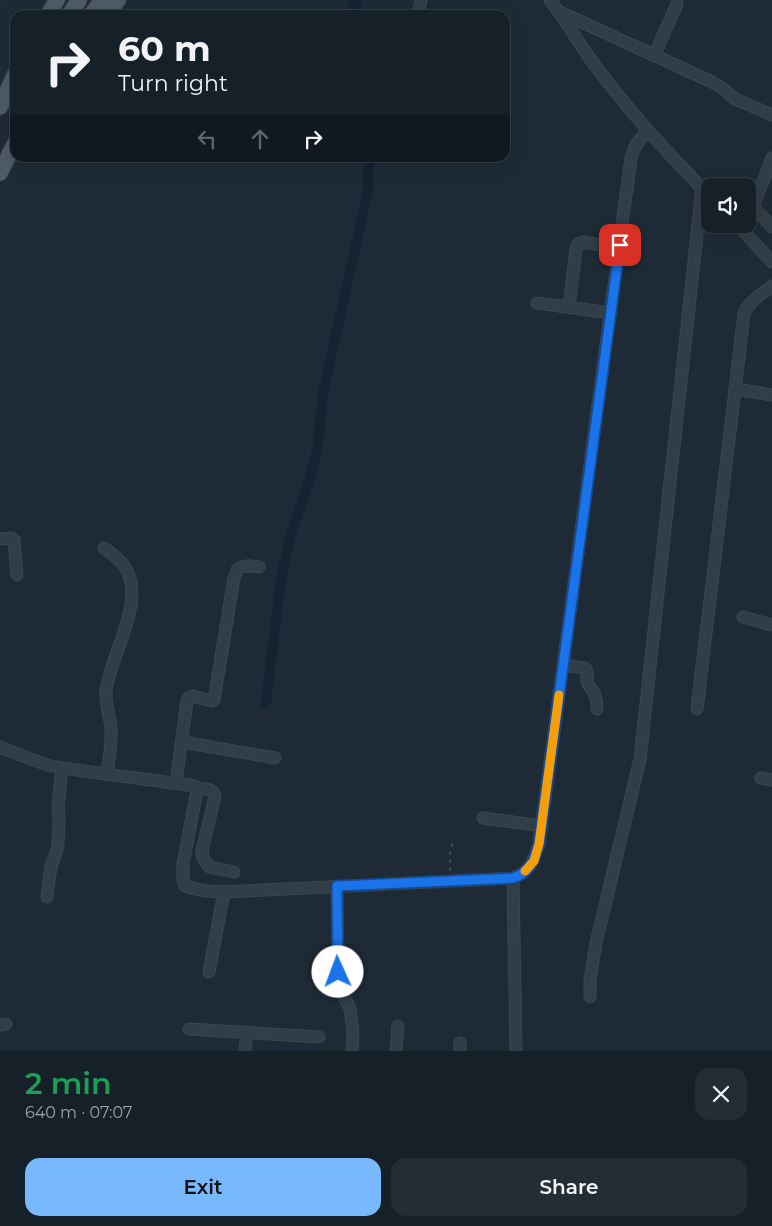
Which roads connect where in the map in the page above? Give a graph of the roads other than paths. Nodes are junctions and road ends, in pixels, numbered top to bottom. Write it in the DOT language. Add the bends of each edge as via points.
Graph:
graph roads {
  1 [pos="118,0"];
  2 [pos="550,0"];
  3 [pos="677,4"];
  4 [pos="110,10"];
  5 [pos="559,11"];
  6 [pos="654,56"];
  7 [pos="10,85"];
  8 [pos="10,101"];
  9 [pos="0,107"];
  10 [pos="0,114"];
  11 [pos="772,115"];
  12 [pos="648,132"];
  13 [pos="10,153"];
  14 [pos="772,158"];
  15 [pos="0,173"];
  16 [pos="701,187"];
  17 [pos="756,199"];
  18 [pos="756,210"];
  19 [pos="772,227"];
  20 [pos="701,233"];
  21 [pos="750,233"];
  22 [pos="620,248"];
  23 [pos="772,262"];
  24 [pos="772,286"];
  25 [pos="538,303"];
  26 [pos="569,307"];
  27 [pos="611,312"];
  28 [pos="735,389"];
  29 [pos="772,395"];
  30 [pos="0,539"];
  31 [pos="104,548"];
  32 [pos="259,567"];
  33 [pos="17,575"];
  34 [pos="743,617"];
  35 [pos="772,625"];
  36 [pos="563,665"];
  37 [pos="597,709"];
  38 [pos="697,709"];
  39 [pos="182,742"];
  40 [pos="0,747"];
  41 [pos="275,758"];
  42 [pos="62,768"];
  43 [pos="107,774"];
  44 [pos="174,783"];
  45 [pos="196,788"];
  46 [pos="483,818"];
  47 [pos="542,826"];
  48 [pos="234,872"];
  49 [pos="513,878"];
  50 [pos="337,886"];
  51 [pos="224,892"];
  52 [pos="47,897"];
  53 [pos="209,972"];
  54 [pos="590,997"];
  55 [pos="398,1026"];
  56 [pos="190,1028"];
  57 [pos="247,1032"];
  58 [pos="319,1037"];
  59 [pos="245,1051"];
  60 [pos="352,1051"];
  61 [pos="396,1051"];
  62 [pos="516,1051"];
  1 -- 4 [label="main road"];
  2 -- 5 [label="street"];
  3 -- 6 [label="street"];
  5 -- 6 [label="street"];
  5 -- 12 [label="street" via="591,60"];
  6 -- 11 [label="street" via="712,82 734,99"];
  7 -- 9 [label="main road"];
  8 -- 10 [label="main road"];
  12 -- 16 [label="street"];
  12 -- 22 [label="street" via="641,137 631,158"];
  13 -- 15 [label="main road"];
  14 -- 17 [label="street"];
  18 -- 19 [label="street"];
  20 -- 54 [label="street" via="640,759 596,943"];
  21 -- 23 [label="street"];
  22 -- 26 [label="street" via="578,244"];
  22 -- 27 [label="street"];
  24 -- 28 [label="street" via="745,310"];
  25 -- 26 [label="street"];
  26 -- 27 [label="street"];
  27 -- 36 [label="street"];
  28 -- 29 [label="street"];
  28 -- 38 [label="street"];
  30 -- 33 [label="street" via="14,540"];
  31 -- 43 [label="street" via="125,567 132,590 125,628 107,680 105,699 111,735"];
  32 -- 39 [label="street" via="246,566 237,570 216,698 212,701 188,698"];
  34 -- 35 [label="street"];
  36 -- 37 [label="street" via="587,669 586,680 595,695"];
  36 -- 47 [label="street"];
  39 -- 41 [label="street"];
  39 -- 44 [label="street"];
  40 -- 42 [label="street"];
  42 -- 43 [label="street"];
  42 -- 52 [label="street" via="58,844"];
  43 -- 44 [label="street"];
  44 -- 45 [label="street"];
  45 -- 48 [label="street" via="214,793 203,858 208,867"];
  45 -- 51 [label="street" via="183,881 188,887"];
  46 -- 47 [label="street"];
  47 -- 49 [label="street" via="534,861"];
  49 -- 50 [label="street"];
  49 -- 62 [label="street"];
  50 -- 51 [label="street"];
  50 -- 60 [label="street" via="338,972 341,991 350,1008"];
  51 -- 53 [label="street"];
  55 -- 61 [label="street"];
  56 -- 57 [label="street"];
  57 -- 58 [label="street"];
  57 -- 59 [label="street"];
}
